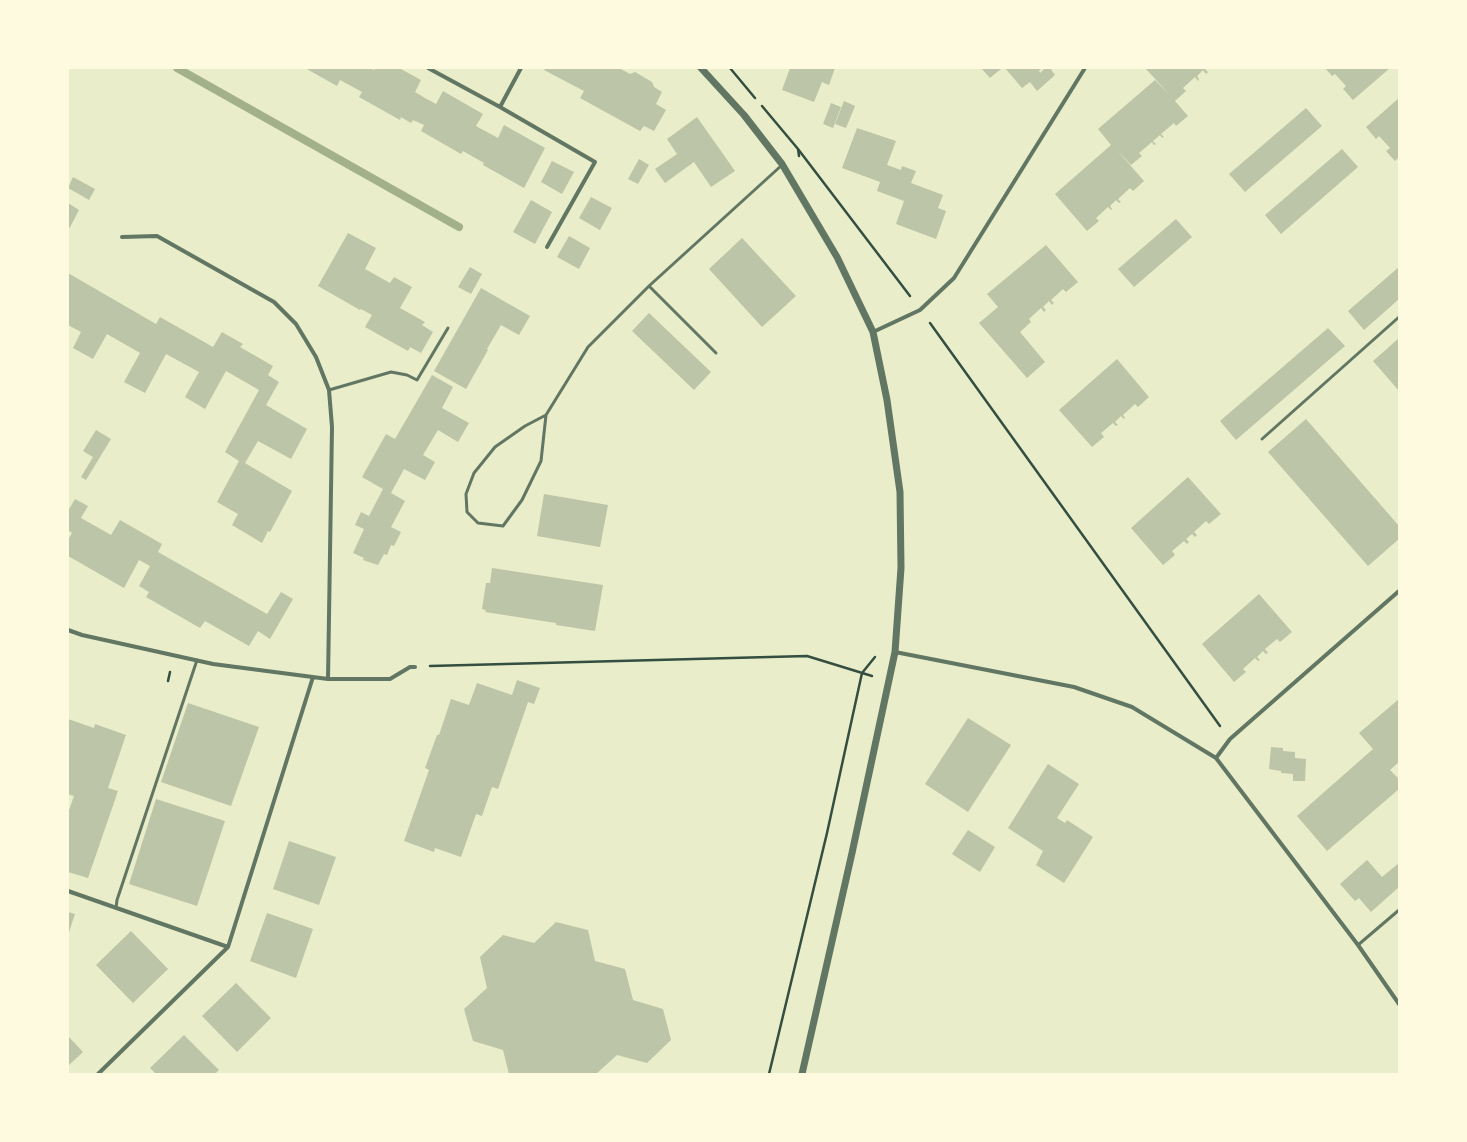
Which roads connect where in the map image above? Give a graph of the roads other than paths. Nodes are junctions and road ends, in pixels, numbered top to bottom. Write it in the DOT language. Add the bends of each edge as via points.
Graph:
graph roads {
  1 [pos="428,68"];
  2 [pos="521,68"];
  3 [pos="702,68"];
  4 [pos="1085,68"];
  5 [pos="500,107"];
  6 [pos="782,164"];
  7 [pos="122,237"];
  8 [pos="547,247"];
  9 [pos="650,286"];
  10 [pos="1399,317"];
  11 [pos="448,328"];
  12 [pos="873,332"];
  13 [pos="716,354"];
  14 [pos="329,390"];
  15 [pos="546,414"];
  16 [pos="1262,439"];
  17 [pos="1399,590"];
  18 [pos="68,630"];
  19 [pos="895,652"];
  20 [pos="197,660"];
  21 [pos="415,667"];
  22 [pos="314,677"];
  23 [pos="328,678"];
  24 [pos="1216,758"];
  25 [pos="68,891"];
  26 [pos="116,908"];
  27 [pos="1399,910"];
  28 [pos="1358,945"];
  29 [pos="228,947"];
  30 [pos="1399,1004"];
  31 [pos="98,1074"];
  32 [pos="802,1074"];
  1 -- 5 [label="street"];
  2 -- 5 [label="street"];
  3 -- 6 [label="street" via="744,115"];
  4 -- 12 [label="street" via="954,278 920,310"];
  5 -- 8 [label="street" via="595,162"];
  6 -- 9 [label="lane"];
  6 -- 12 [label="street" via="837,257"];
  7 -- 14 [label="street" via="156,236 274,302 296,324 316,357"];
  9 -- 13 [label="lane"];
  9 -- 15 [label="lane" via="588,347"];
  10 -- 16 [label="lane"];
  11 -- 14 [label="lane" via="417,380 407,374 391,372"];
  12 -- 19 [label="street" via="887,400 900,492 901,568"];
  14 -- 23 [label="street" via="332,427"];
  15 -- 15 [label="lane" via="541,461 522,500 503,526 478,523 467,512 466,494 474,473 495,447"];
  17 -- 24 [label="street" via="1230,739"];
  18 -- 20 [label="street"];
  19 -- 24 [label="street" via="1074,687 1132,707"];
  19 -- 32 [label="street"];
  20 -- 22 [label="street"];
  20 -- 26 [label="lane"];
  21 -- 23 [label="street" via="410,667 390,680"];
  22 -- 23 [label="street"];
  22 -- 29 [label="street"];
  24 -- 28 [label="street"];
  25 -- 26 [label="street"];
  26 -- 29 [label="street"];
  27 -- 28 [label="lane"];
  28 -- 30 [label="street"];
  29 -- 31 [label="street"];
}
